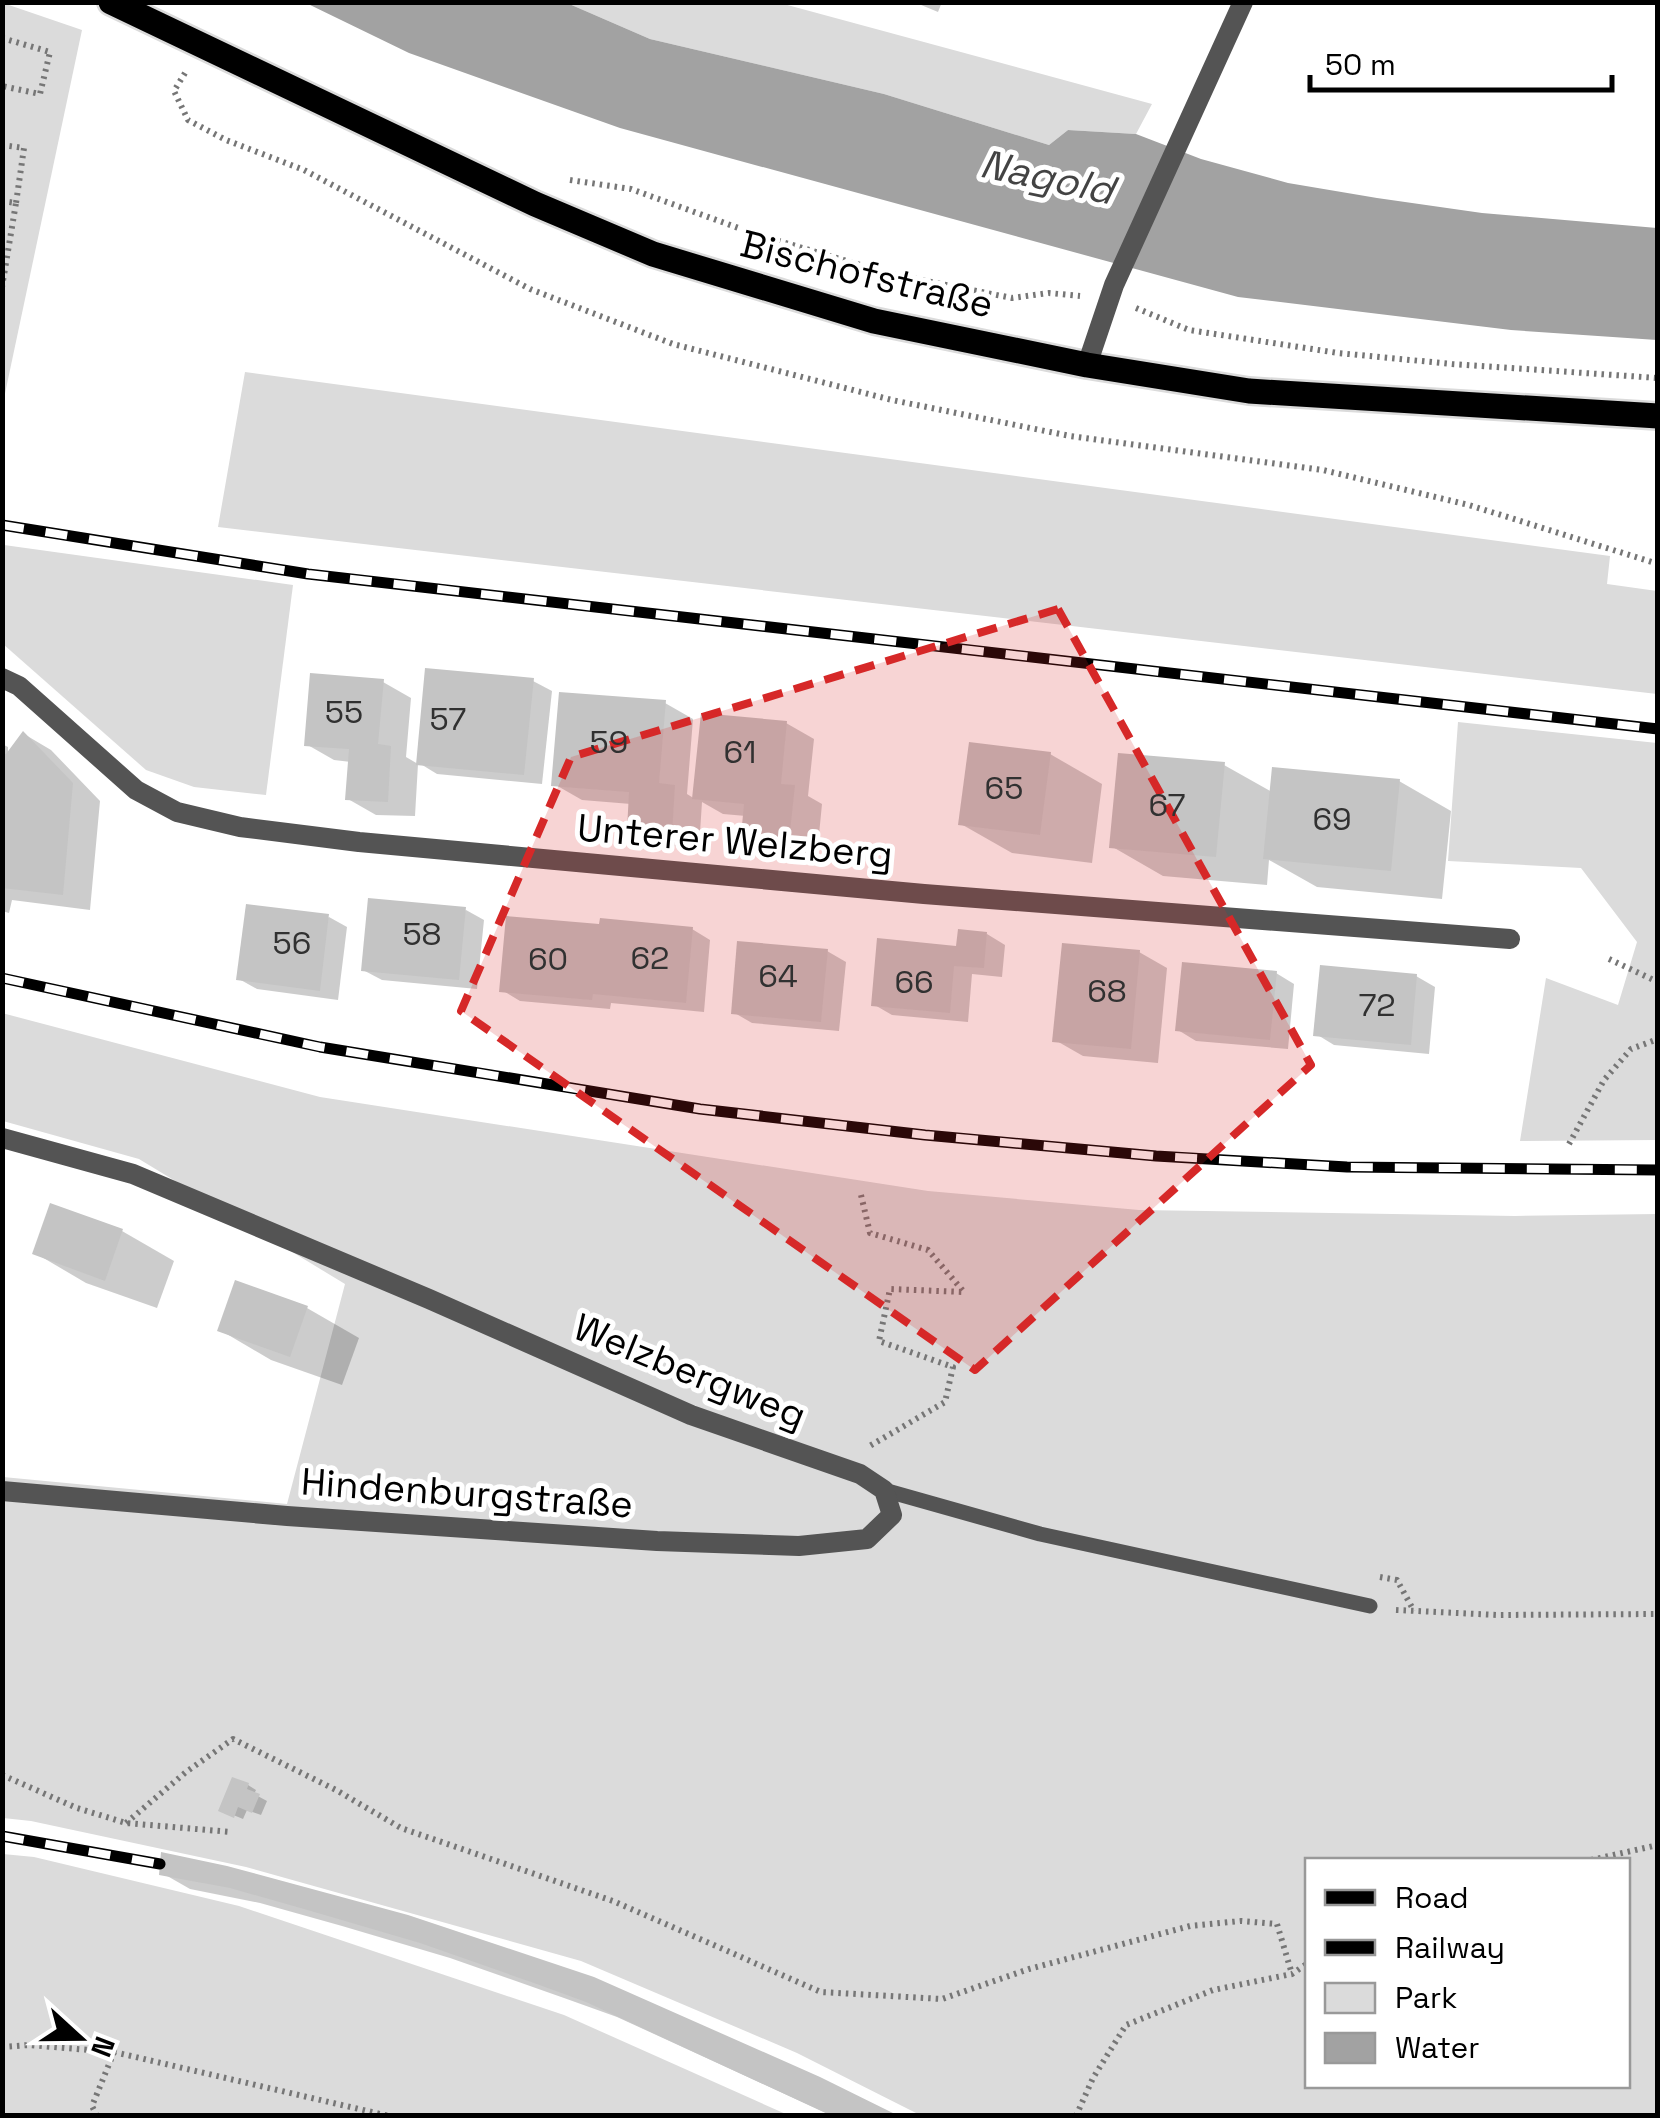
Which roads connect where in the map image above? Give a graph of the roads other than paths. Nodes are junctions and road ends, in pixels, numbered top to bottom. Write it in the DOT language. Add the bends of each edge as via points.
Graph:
graph roads {
  1 [pos="112,2"];
  2 [pos="1242,2"];
  3 [pos="1087,365"];
  4 [pos="1658,416"];
  5 [pos="2,678"];
  6 [pos="1510,939"];
  7 [pos="2,1138"];
  8 [pos="884,1490"];
  9 [pos="2,1491"];
  10 [pos="1370,1606"];
  1 -- 3 [label="main road, Bischofstraße" via="653,254 874,320"];
  2 -- 3 [label="street" via="1114,285"];
  3 -- 4 [label="main road, Bischofstraße" via="1249,391"];
  5 -- 6 [label="street, Unterer Welzberg" via="136,790 177,812 240,827 924,894"];
  7 -- 8 [label="street, Welzbergweg" via="134,1174 692,1415 860,1474"];
  8 -- 9 [label="street, Hindenburgstraße" via="892,1515 867,1539 799,1546 287,1516"];
  8 -- 10 [label="lane, Welzbergweg" via="1040,1534"];
}
